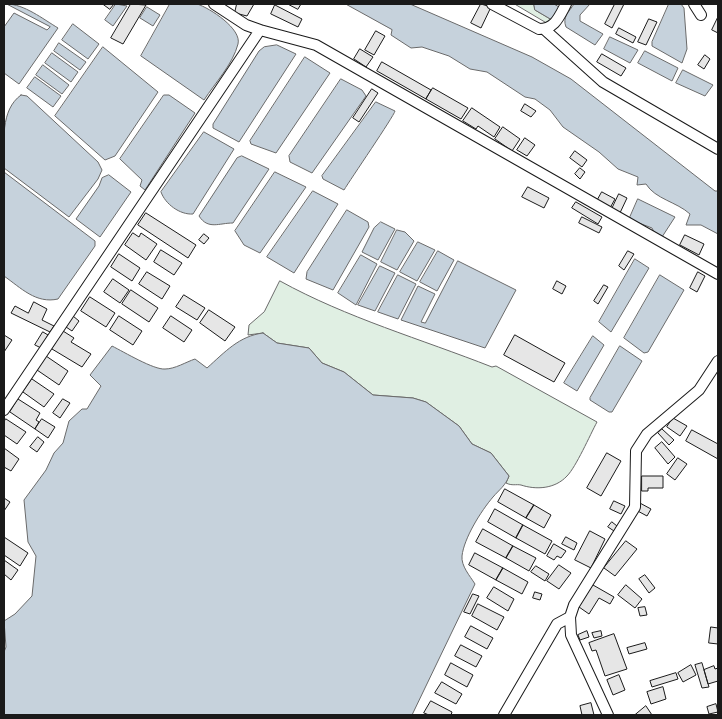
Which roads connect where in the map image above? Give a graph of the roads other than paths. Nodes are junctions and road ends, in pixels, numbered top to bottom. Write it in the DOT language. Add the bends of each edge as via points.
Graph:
graph roads {
  1 [pos="214,4"];
  2 [pos="492,4"];
  3 [pos="566,4"];
  4 [pos="694,4"];
  5 [pos="701,15"];
  6 [pos="544,29"];
  7 [pos="260,30"];
  8 [pos="718,149"];
  9 [pos="718,274"];
  10 [pos="718,361"];
  11 [pos="4,410"];
  12 [pos="570,616"];
  13 [pos="504,715"];
  14 [pos="608,715"];
  1 -- 7 [label="street" via="246,25"];
  2 -- 6 [label="street" via="533,28"];
  3 -- 6 [label="street" via="556,22"];
  4 -- 5 [label="street"];
  6 -- 8 [label="street" via="602,82"];
  7 -- 9 [label="street" via="316,45"];
  7 -- 11 [label="street"];
  10 -- 12 [label="street" via="698,390 647,434 636,451 635,507"];
  12 -- 13 [label="street" via="557,624"];
  12 -- 14 [label="street" via="571,635"];
}
